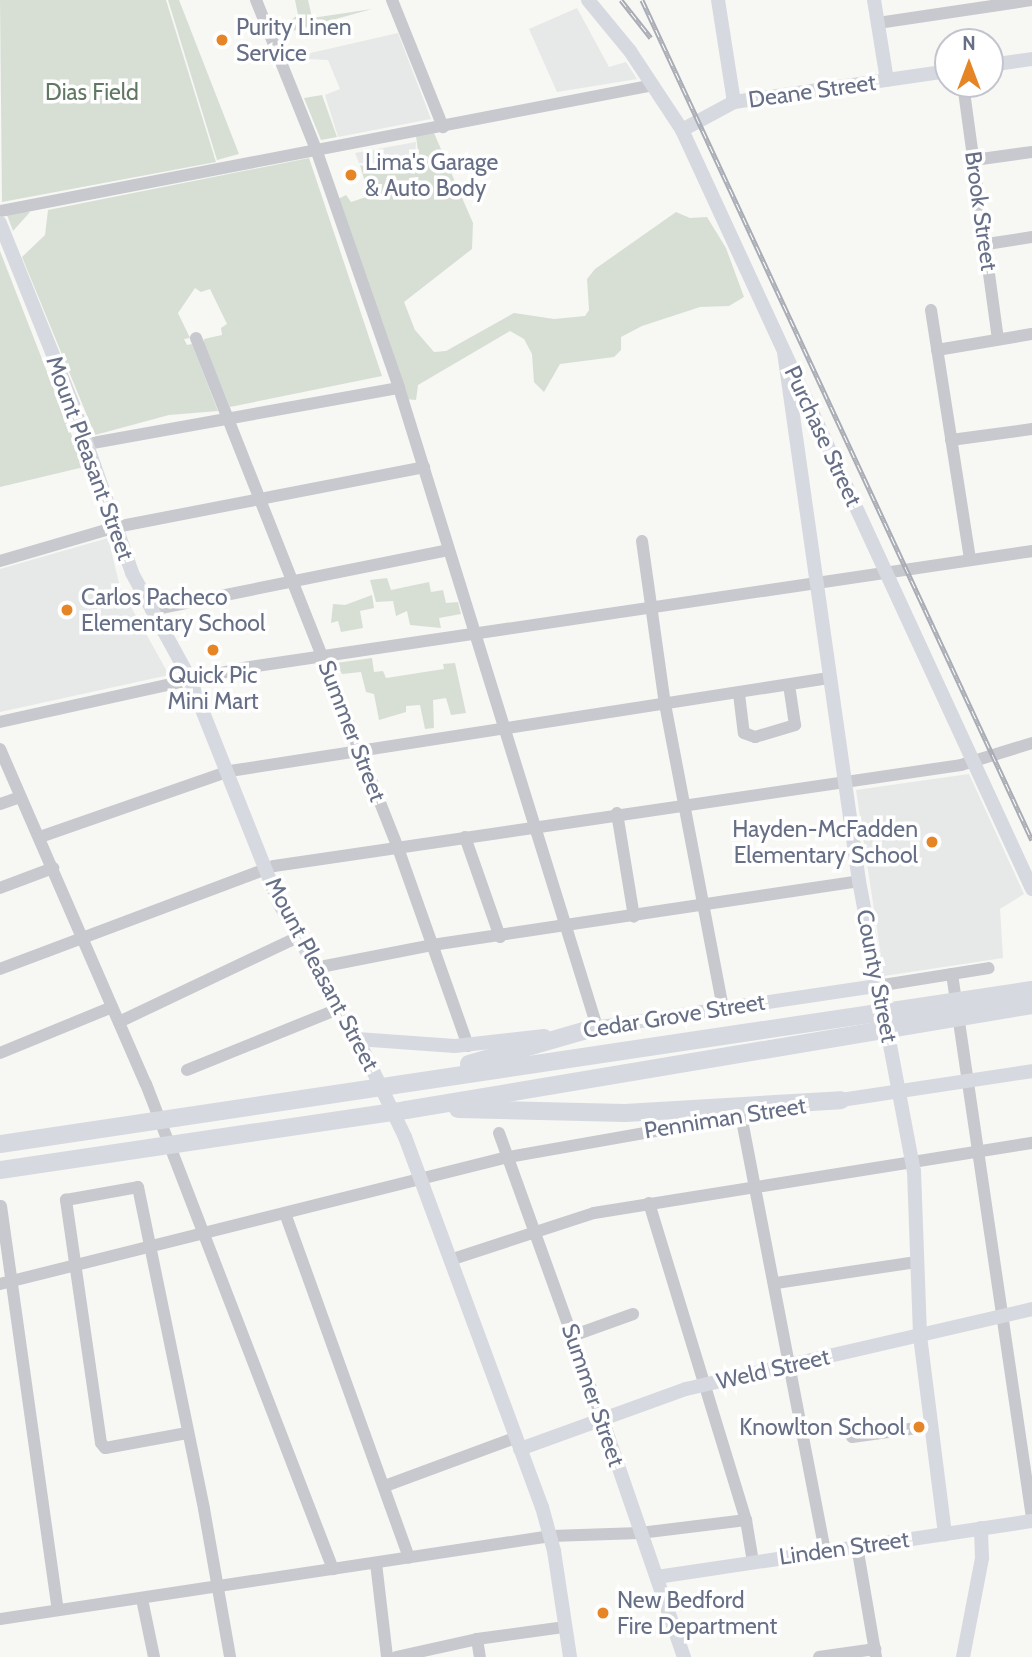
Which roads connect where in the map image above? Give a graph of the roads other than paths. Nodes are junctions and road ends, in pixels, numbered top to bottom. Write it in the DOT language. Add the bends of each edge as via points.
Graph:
graph roads {
  1 [pos="256,0"];
  2 [pos="392,0"];
  3 [pos="588,0"];
  4 [pos="718,0"];
  5 [pos="874,0"];
  6 [pos="1032,1"];
  7 [pos="878,23"];
  8 [pos="1032,59"];
  9 [pos="1004,63"];
  10 [pos="934,73"];
  11 [pos="887,80"];
  12 [pos="653,85"];
  13 [pos="965,98"];
  14 [pos="734,102"];
  15 [pos="443,127"];
  16 [pos="682,130"];
  17 [pos="317,152"];
  18 [pos="1032,152"];
  19 [pos="975,160"];
  20 [pos="0,211"];
  21 [pos="0,223"];
  22 [pos="1032,237"];
  23 [pos="987,244"];
  24 [pos="931,310"];
  25 [pos="1032,334"];
  26 [pos="196,338"];
  27 [pos="998,339"];
  28 [pos="937,350"];
  29 [pos="784,352"];
  30 [pos="399,388"];
  31 [pos="814,414"];
  32 [pos="227,419"];
  33 [pos="792,420"];
  34 [pos="1032,429"];
  35 [pos="951,440"];
  36 [pos="87,444"];
  37 [pos="424,467"];
  38 [pos="261,498"];
  39 [pos="116,527"];
  40 [pos="642,541"];
  41 [pos="448,550"];
  42 [pos="1032,551"];
  43 [pos="970,560"];
  44 [pos="0,561"];
  45 [pos="886,573"];
  46 [pos="292,580"];
  47 [pos="815,584"];
  48 [pos="652,609"];
  49 [pos="152,611"];
  50 [pos="477,635"];
  51 [pos="323,656"];
  52 [pos="189,677"];
  53 [pos="829,678"];
  54 [pos="789,685"];
  55 [pos="739,694"];
  56 [pos="665,704"];
  57 [pos="0,722"];
  58 [pos="505,731"];
  59 [pos="1032,743"];
  60 [pos="0,749"];
  61 [pos="358,751"];
  62 [pos="973,762"];
  63 [pos="230,771"];
  64 [pos="845,782"];
  65 [pos="20,797"];
  66 [pos="685,803"];
  67 [pos="0,804"];
  68 [pos="617,813"];
  69 [pos="536,826"];
  70 [pos="40,837"];
  71 [pos="465,837"];
  72 [pos="398,848"];
  73 [pos="53,868"];
  74 [pos="265,869"];
  75 [pos="859,881"];
  76 [pos="0,888"];
  77 [pos="1032,889"];
  78 [pos="704,907"];
  79 [pos="634,917"];
  80 [pos="567,928"];
  81 [pos="82,936"];
  82 [pos="298,937"];
  83 [pos="500,937"];
  84 [pos="432,945"];
  85 [pos="315,968"];
  86 [pos="989,968"];
  87 [pos="0,969"];
  88 [pos="952,974"];
  89 [pos="877,986"];
  90 [pos="1032,990"];
  91 [pos="1032,1005"];
  92 [pos="112,1007"];
  93 [pos="723,1007"];
  94 [pos="338,1009"];
  95 [pos="868,1022"];
  96 [pos="119,1023"];
  97 [pos="597,1027"];
  98 [pos="358,1039"];
  99 [pos="468,1046"];
  100 [pos="0,1053"];
  101 [pos="187,1070"];
  102 [pos="1032,1071"];
  103 [pos="968,1082"];
  104 [pos="394,1085"];
  105 [pos="899,1091"];
  106 [pos="841,1100"];
  107 [pos="406,1110"];
  108 [pos="741,1115"];
  109 [pos="499,1133"];
  110 [pos="1032,1143"];
  111 [pos="0,1144"];
  112 [pos="977,1151"];
  113 [pos="508,1157"];
  114 [pos="912,1161"];
  115 [pos="0,1170"];
  116 [pos="421,1179"];
  117 [pos="756,1185"];
  118 [pos="649,1203"];
  119 [pos="1,1206"];
  120 [pos="286,1216"];
  121 [pos="206,1233"];
  122 [pos="536,1233"];
  123 [pos="150,1247"];
  124 [pos="450,1260"];
  125 [pos="916,1262"];
  126 [pos="74,1267"];
  127 [pos="6,1283"];
  128 [pos="776,1283"];
  129 [pos="1032,1309"];
  130 [pos="633,1314"];
  131 [pos="1001,1317"];
  132 [pos="572,1336"];
  133 [pos="920,1336"];
  134 [pos="790,1364"];
  135 [pos="705,1384"];
  136 [pos="601,1419"];
  137 [pos="931,1426"];
  138 [pos="187,1433"];
  139 [pos="852,1437"];
  140 [pos="518,1444"];
  141 [pos="385,1486"];
  142 [pos="1032,1519"];
  143 [pos="747,1520"];
  144 [pos="981,1528"];
  145 [pos="640,1533"];
  146 [pos="945,1534"];
  147 [pos="551,1536"];
  148 [pos="857,1546"];
  149 [pos="825,1551"];
  150 [pos="409,1558"];
  151 [pos="753,1562"];
  152 [pos="376,1563"];
  153 [pos="333,1569"];
  154 [pos="657,1577"];
  155 [pos="219,1586"];
  156 [pos="142,1599"];
  157 [pos="58,1610"];
  158 [pos="0,1619"];
  159 [pos="565,1627"];
  160 [pos="477,1639"];
  161 [pos="876,1653"];
  162 [pos="154,1657"];
  163 [pos="230,1657"];
  164 [pos="387,1657"];
  165 [pos="396,1657"];
  166 [pos="480,1657"];
  167 [pos="570,1657"];
  168 [pos="684,1657"];
  169 [pos="819,1657"];
  170 [pos="963,1657"];
  1 -- 17 [label="street"];
  2 -- 15 [label="street"];
  3 -- 12 [label="main road, Purchase Street"];
  4 -- 14 [label="main road"];
  5 -- 7 [label="main road"];
  6 -- 7 [label="street"];
  7 -- 11 [label="main road"];
  8 -- 9 [label="main road"];
  10 -- 11 [label="main road, Deane Street"];
  11 -- 14 [label="main road, Deane Street"];
  12 -- 15 [label="street"];
  12 -- 16 [label="main road, Purchase Street"];
  13 -- 19 [label="street, Brook Street"];
  14 -- 16 [label="main road, Deane Street"];
  15 -- 17 [label="street"];
  16 -- 29 [label="main road, Purchase Street"];
  17 -- 20 [label="street"];
  17 -- 30 [label="street"];
  18 -- 19 [label="street"];
  19 -- 23 [label="street, Brook Street"];
  21 -- 36 [label="main road, Mount Pleasant Street"];
  22 -- 23 [label="street"];
  23 -- 27 [label="street, Brook Street"];
  24 -- 28 [label="street"];
  25 -- 27 [label="street"];
  26 -- 32 [label="street, Summer Street"];
  27 -- 28 [label="street"];
  28 -- 35 [label="street"];
  29 -- 31 [label="main road, Purchase Street"];
  29 -- 33 [label="main road, County Street"];
  30 -- 32 [label="street"];
  30 -- 37 [label="street"];
  31 -- 33 [label="main road"];
  31 -- 45 [label="main road, Purchase Street"];
  32 -- 36 [label="street"];
  32 -- 38 [label="street, Summer Street"];
  33 -- 47 [label="main road, County Street"];
  34 -- 35 [label="street"];
  35 -- 43 [label="street"];
  36 -- 39 [label="main road, Mount Pleasant Street"];
  37 -- 38 [label="street"];
  37 -- 41 [label="street"];
  38 -- 39 [label="street"];
  38 -- 46 [label="street, Summer Street"];
  39 -- 44 [label="street"];
  39 -- 49 [label="main road, Mount Pleasant Street"];
  40 -- 48 [label="street"];
  41 -- 46 [label="street"];
  41 -- 50 [label="street"];
  42 -- 43 [label="street"];
  43 -- 45 [label="street"];
  45 -- 47 [label="street"];
  45 -- 62 [label="main road, Purchase Street"];
  46 -- 49 [label="street"];
  46 -- 51 [label="street, Summer Street"];
  47 -- 48 [label="street"];
  47 -- 53 [label="main road, County Street"];
  48 -- 50 [label="street"];
  48 -- 56 [label="street"];
  49 -- 52 [label="main road, Mount Pleasant Street"];
  50 -- 51 [label="street"];
  50 -- 58 [label="street"];
  51 -- 52 [label="street"];
  51 -- 61 [label="street, Summer Street"];
  52 -- 57 [label="street"];
  52 -- 63 [label="main road, Mount Pleasant Street"];
  53 -- 54 [label="street"];
  53 -- 64 [label="main road, County Street"];
  54 -- 55 [label="street"];
  54 -- 55 [label="street" via="795,725 755,737 744,733"];
  55 -- 56 [label="street"];
  56 -- 58 [label="street"];
  56 -- 66 [label="street"];
  58 -- 61 [label="street"];
  58 -- 69 [label="street"];
  59 -- 62 [label="street"];
  60 -- 65 [label="street"];
  61 -- 63 [label="street"];
  61 -- 72 [label="street, Summer Street"];
  62 -- 64 [label="street"];
  62 -- 77 [label="main road, Purchase Street"];
  63 -- 70 [label="street"];
  63 -- 74 [label="main road, Mount Pleasant Street"];
  64 -- 66 [label="street"];
  64 -- 75 [label="main road, County Street"];
  65 -- 67 [label="street"];
  65 -- 70 [label="street"];
  66 -- 68 [label="street"];
  66 -- 78 [label="street"];
  68 -- 69 [label="street"];
  68 -- 79 [label="street"];
  69 -- 71 [label="street"];
  69 -- 80 [label="street"];
  70 -- 73 [label="street"];
  71 -- 72 [label="street"];
  71 -- 83 [label="street"];
  72 -- 74 [label="street"];
  72 -- 84 [label="street, Summer Street"];
  73 -- 76 [label="street"];
  73 -- 81 [label="street"];
  74 -- 81 [label="street"];
  74 -- 82 [label="main road, Mount Pleasant Street"];
  75 -- 78 [label="street"];
  75 -- 89 [label="main road, County Street"];
  78 -- 79 [label="street"];
  78 -- 93 [label="street"];
  79 -- 80 [label="street"];
  80 -- 83 [label="street"];
  80 -- 97 [label="street"];
  81 -- 87 [label="street"];
  81 -- 92 [label="street"];
  82 -- 85 [label="main road, Mount Pleasant Street"];
  82 -- 96 [label="street"];
  83 -- 84 [label="street"];
  84 -- 85 [label="street"];
  84 -- 99 [label="street, Summer Street"];
  85 -- 94 [label="main road, Mount Pleasant Street"];
  86 -- 88 [label="street, Cedar Grove Street"];
  88 -- 89 [label="street, Cedar Grove Street"];
  88 -- 103 [label="street"];
  89 -- 93 [label="main road, Cedar Grove Street"];
  89 -- 105 [label="main road, County Street"];
  90 -- 95 [label="highway"];
  91 -- 95 [label="highway"];
  92 -- 96 [label="street"];
  92 -- 100 [label="street"];
  93 -- 97 [label="main road, Cedar Grove Street"];
  94 -- 98 [label="main road, Mount Pleasant Street"];
  94 -- 101 [label="street"];
  95 -- 104 [label="highway"];
  95 -- 107 [label="highway"];
  96 -- 121 [label="street"];
  97 -- 99 [label="main road, Cedar Grove Street"];
  97 -- 104 [label="highway"];
  98 -- 99 [label="main road, Cedar Grove Street"];
  98 -- 116 [label="main road, Mount Pleasant Street"];
  102 -- 103 [label="main road, Penniman Street"];
  103 -- 105 [label="main road, Penniman Street"];
  103 -- 112 [label="street"];
  104 -- 111 [label="highway"];
  105 -- 106 [label="main road, Penniman Street"];
  105 -- 114 [label="main road, County Street"];
  106 -- 107 [label="highway" via="625,1113"];
  106 -- 108 [label="street, Penniman Street"];
  107 -- 115 [label="highway"];
  108 -- 113 [label="street, Penniman Street"];
  108 -- 117 [label="street"];
  109 -- 113 [label="street, Summer Street"];
  110 -- 112 [label="street"];
  112 -- 114 [label="street"];
  112 -- 131 [label="street"];
  113 -- 116 [label="street, Penniman Street"];
  113 -- 122 [label="street, Summer Street"];
  114 -- 117 [label="street"];
  114 -- 125 [label="main road, County Street"];
  116 -- 120 [label="street, Penniman Street"];
  116 -- 124 [label="main road, Mount Pleasant Street"];
  117 -- 118 [label="street"];
  117 -- 128 [label="street"];
  118 -- 122 [label="street" via="594,1213"];
  118 -- 135 [label="street"];
  119 -- 127 [label="street"];
  120 -- 121 [label="street, Penniman Street"];
  120 -- 141 [label="street"];
  121 -- 123 [label="street, Penniman Street"];
  121 -- 153 [label="street"];
  122 -- 124 [label="street"];
  122 -- 132 [label="street, Summer Street"];
  123 -- 126 [label="street, Penniman Street"];
  123 -- 126 [label="street" via="138,1187 66,1200"];
  123 -- 138 [label="street"];
  124 -- 140 [label="main road, Mount Pleasant Street"];
  125 -- 128 [label="street"];
  125 -- 133 [label="main road, County Street"];
  126 -- 127 [label="street, Penniman Street"];
  126 -- 138 [label="street" via="105,1448"];
  127 -- 157 [label="street"];
  128 -- 134 [label="street"];
  129 -- 131 [label="main road, Weld Street"];
  130 -- 132 [label="street"];
  131 -- 133 [label="main road, Weld Street"];
  131 -- 142 [label="street"];
  132 -- 136 [label="street, Summer Street"];
  133 -- 134 [label="main road, Weld Street"];
  133 -- 137 [label="main road, County Street"];
  134 -- 135 [label="main road, Weld Street"];
  134 -- 149 [label="street"];
  135 -- 136 [label="main road, Weld Street"];
  135 -- 143 [label="street"];
  136 -- 140 [label="main road, Weld Street"];
  136 -- 145 [label="main road, Summer Street"];
  137 -- 139 [label="street"];
  137 -- 146 [label="main road, County Street"];
  138 -- 155 [label="street"];
  140 -- 141 [label="street"];
  140 -- 147 [label="main road, Mount Pleasant Street"];
  141 -- 150 [label="street"];
  142 -- 144 [label="main road, Linden Street"];
  143 -- 145 [label="street"];
  143 -- 151 [label="street"];
  144 -- 146 [label="main road, Linden Street"];
  144 -- 170 [label="main road" via="982,1558"];
  145 -- 147 [label="street"];
  145 -- 154 [label="main road, Summer Street"];
  146 -- 148 [label="main road, Linden Street"];
  147 -- 150 [label="street"];
  147 -- 159 [label="main road, Mount Pleasant Street"];
  148 -- 149 [label="main road, Linden Street"];
  148 -- 161 [label="street"];
  149 -- 151 [label="main road, Linden Street"];
  150 -- 152 [label="street"];
  151 -- 154 [label="main road, Linden Street"];
  152 -- 153 [label="street"];
  152 -- 164 [label="street"];
  153 -- 155 [label="street"];
  154 -- 168 [label="main road, Summer Street"];
  155 -- 156 [label="street"];
  155 -- 163 [label="street"];
  156 -- 157 [label="street"];
  156 -- 162 [label="street"];
  157 -- 158 [label="street"];
  159 -- 160 [label="street"];
  159 -- 167 [label="main road, Mount Pleasant Street"];
  160 -- 165 [label="street"];
  160 -- 166 [label="street"];
  161 -- 169 [label="street"];
}
